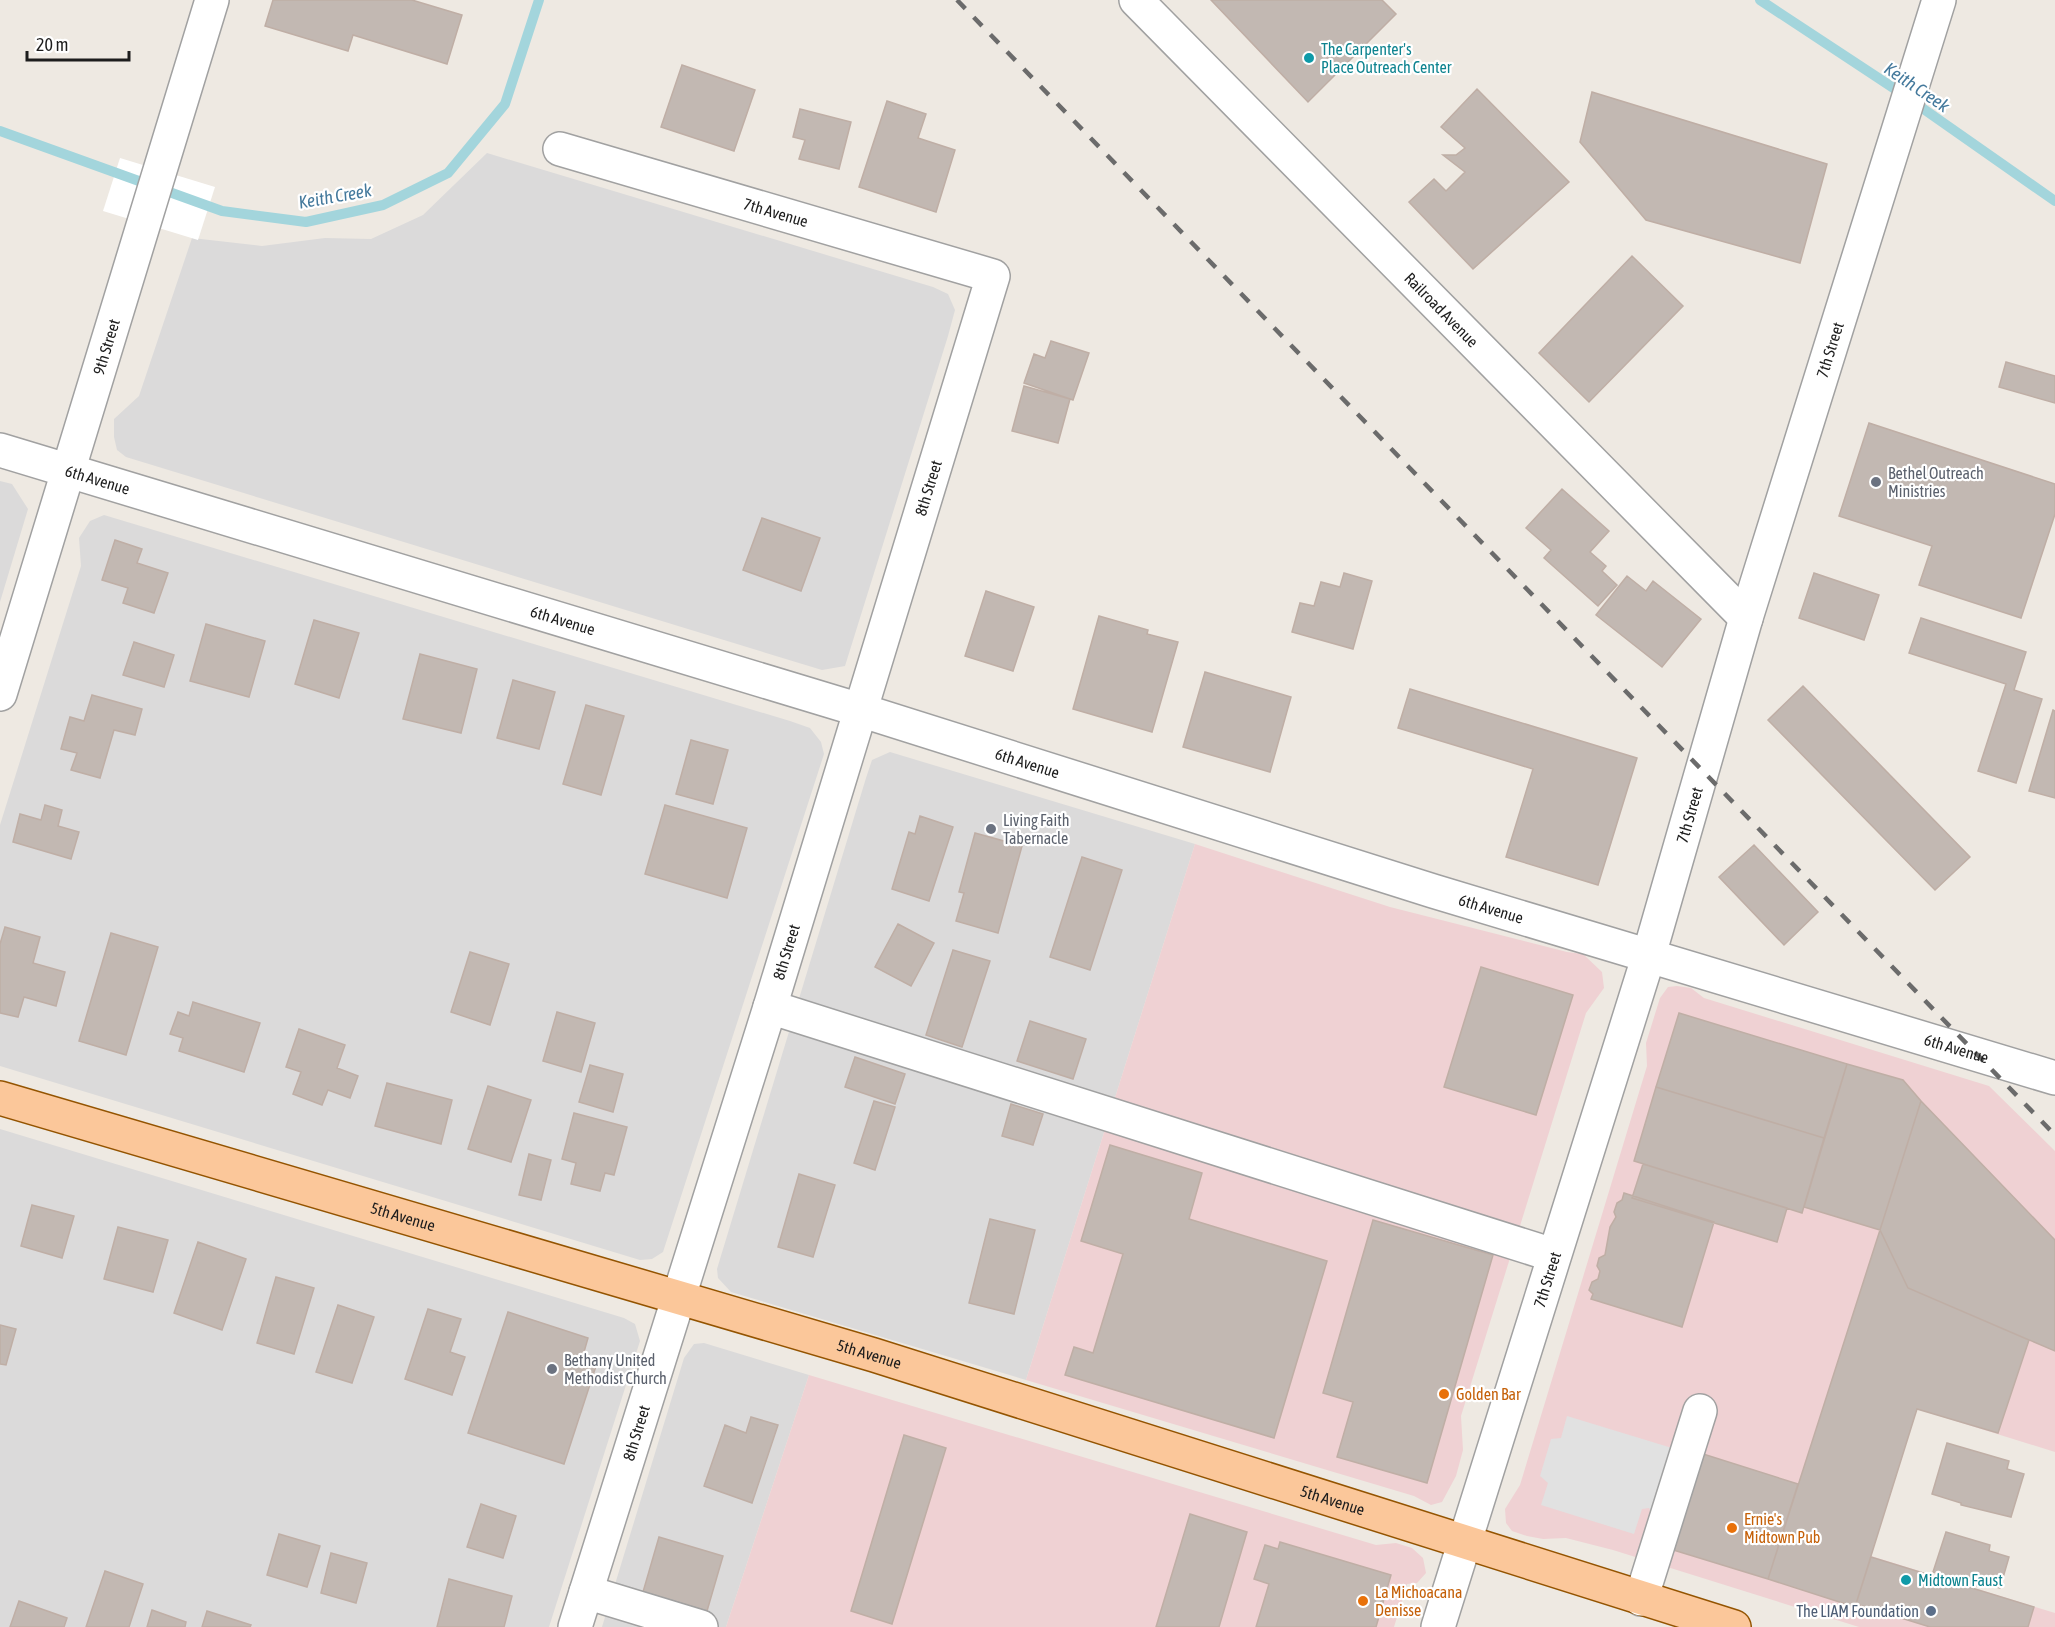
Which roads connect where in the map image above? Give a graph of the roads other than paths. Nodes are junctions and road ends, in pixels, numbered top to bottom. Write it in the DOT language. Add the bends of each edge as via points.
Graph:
graph roads {
  1 [pos="212,0"];
  2 [pos="1136,0"];
  3 [pos="1939,0"];
  4 [pos="560,150"];
  5 [pos="993,276"];
  6 [pos="0,450"];
  7 [pos="69,470"];
  8 [pos="1746,618"];
  9 [pos="0,694"];
  10 [pos="860,710"];
  11 [pos="1649,955"];
  12 [pos="770,1007"];
  13 [pos="2055,1078"];
  14 [pos="0,1098"];
  15 [pos="1553,1256"];
  16 [pos="678,1298"];
  17 [pos="1700,1411"];
  18 [pos="1464,1542"];
  19 [pos="586,1592"];
  20 [pos="1641,1599"];
  21 [pos="575,1627"];
  22 [pos="701,1627"];
  23 [pos="1438,1627"];
  24 [pos="1734,1627"];
  1 -- 7 [label="street, 9th Street"];
  2 -- 8 [label="street, Railroad Avenue"];
  3 -- 8 [label="street, 7th Street"];
  4 -- 5 [label="street, 7th Avenue"];
  5 -- 10 [label="street, 8th Street"];
  6 -- 7 [label="street, 6th Avenue"];
  7 -- 9 [label="street, 9th Street"];
  7 -- 10 [label="street, 6th Avenue"];
  8 -- 11 [label="street, 7th Street"];
  10 -- 11 [label="street, 6th Avenue"];
  10 -- 12 [label="street, 8th Street"];
  11 -- 13 [label="street, 6th Avenue"];
  11 -- 15 [label="street, 7th Street"];
  12 -- 15 [label="street"];
  12 -- 16 [label="street, 8th Street"];
  14 -- 16 [label="main road, 5th Avenue"];
  15 -- 18 [label="street, 7th Street"];
  16 -- 18 [label="main road, 5th Avenue" via="930,1373"];
  16 -- 19 [label="street, 8th Street"];
  17 -- 20 [label="street"];
  18 -- 20 [label="main road, 5th Avenue"];
  18 -- 23 [label="street, 7th Street"];
  19 -- 21 [label="street, 8th Street"];
  19 -- 22 [label="street"];
  20 -- 24 [label="main road, 5th Avenue"];
}
